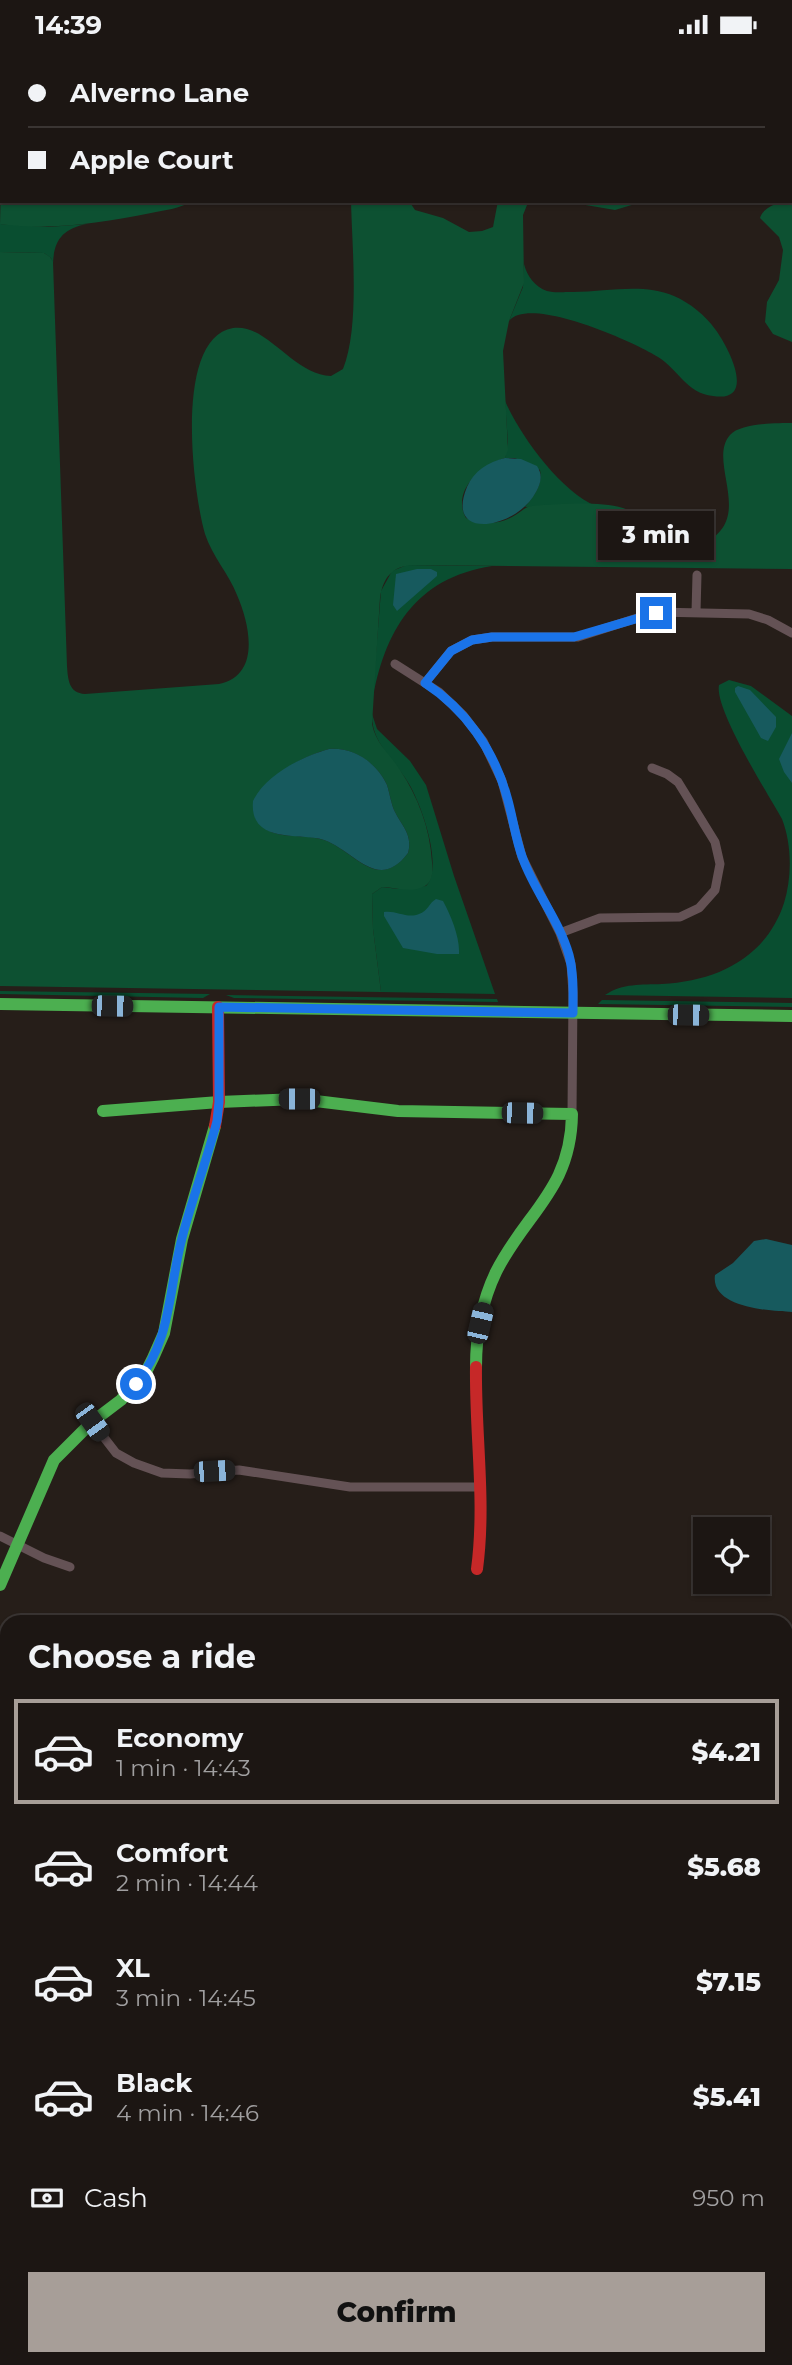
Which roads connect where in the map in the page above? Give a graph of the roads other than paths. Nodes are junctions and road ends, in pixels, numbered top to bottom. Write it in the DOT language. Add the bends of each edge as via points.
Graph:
graph roads {
  1 [pos="697,575"];
  2 [pos="696,612"];
  3 [pos="792,633"];
  4 [pos="395,664"];
  5 [pos="425,683"];
  6 [pos="652,768"];
  7 [pos="561,933"];
  8 [pos="0,1004"];
  9 [pos="219,1007"];
  10 [pos="573,1013"];
  11 [pos="792,1016"];
  12 [pos="219,1102"];
  13 [pos="103,1111"];
  14 [pos="572,1114"];
  15 [pos="92,1422"];
  16 [pos="480,1487"];
  17 [pos="0,1536"];
  18 [pos="18,1543"];
  19 [pos="70,1567"];
  20 [pos="477,1569"];
  21 [pos="0,1585"];
  1 -- 2 [label="street"];
  2 -- 3 [label="street" via="753,614"];
  2 -- 5 [label="street" via="650,613 574,637 472,640 451,651"];
  4 -- 5 [label="street"];
  5 -- 7 [label="street" via="458,709 487,749 505,789 525,864"];
  6 -- 7 [label="street" via="678,782 715,842 720,864 715,890 699,908 680,917 600,918"];
  7 -- 10 [label="street" via="572,969"];
  8 -- 9 [label="street"];
  9 -- 10 [label="street"];
  9 -- 12 [label="street"];
  10 -- 11 [label="street"];
  10 -- 14 [label="street"];
  12 -- 13 [label="street"];
  12 -- 14 [label="street" via="299,1099 398,1111"];
  12 -- 15 [label="street" via="210,1149 182,1238 164,1333 147,1370 121,1400"];
  14 -- 16 [label="street" via="562,1171 498,1266 484,1306 475,1358"];
  15 -- 16 [label="street" via="116,1453 162,1473 239,1470 349,1487"];
  15 -- 18 [label="street" via="54,1460"];
  16 -- 20 [label="street" via="483,1525"];
  17 -- 18 [label="street"];
  18 -- 19 [label="street"];
  18 -- 21 [label="street"];
}
